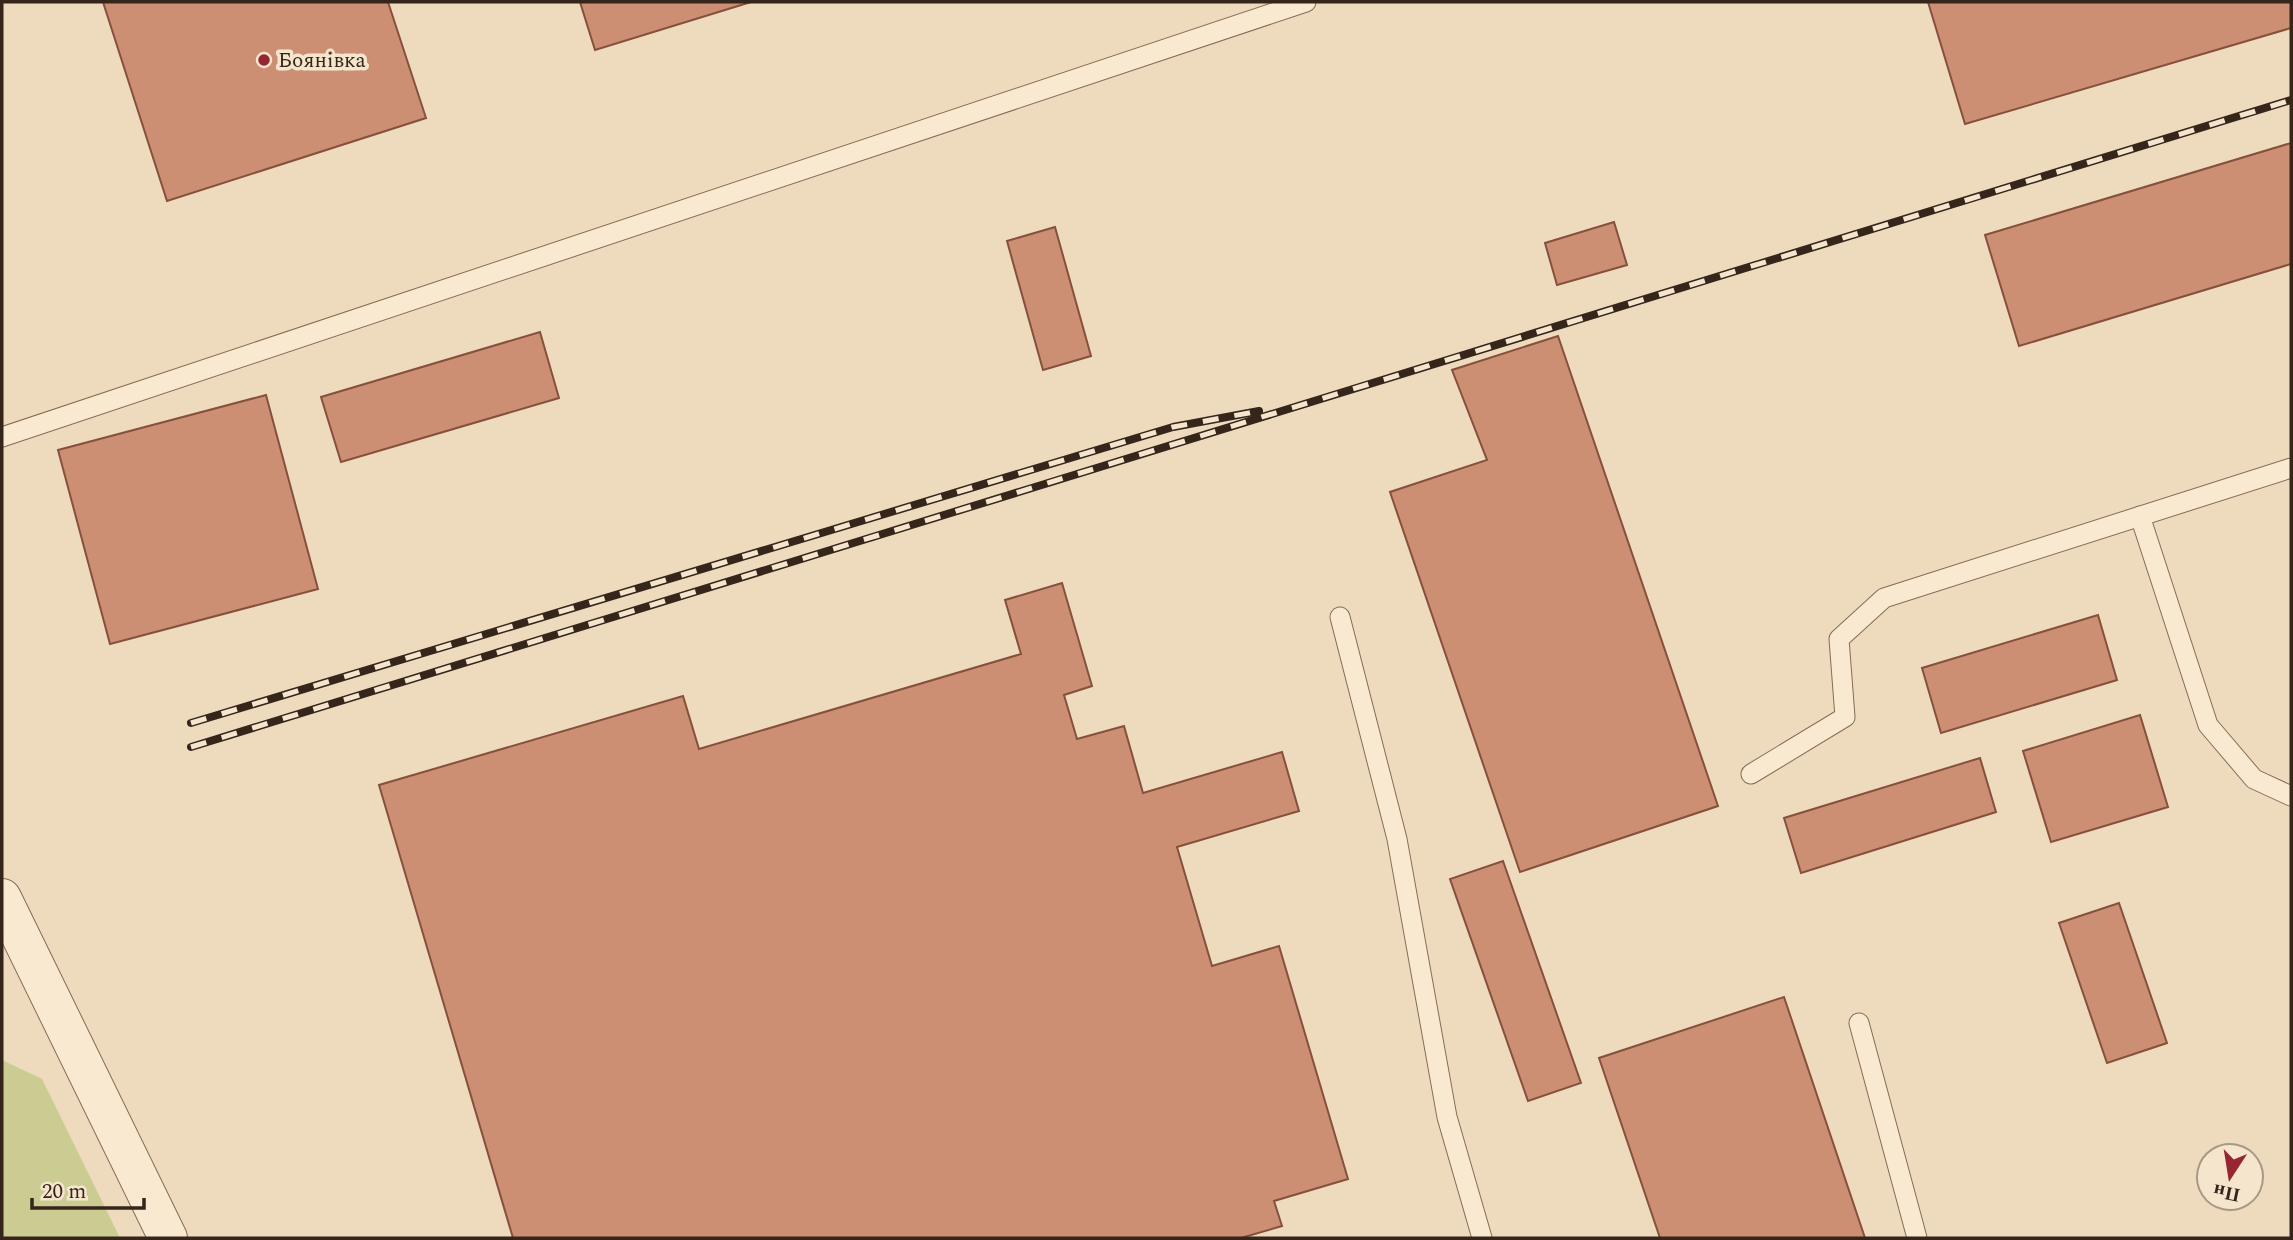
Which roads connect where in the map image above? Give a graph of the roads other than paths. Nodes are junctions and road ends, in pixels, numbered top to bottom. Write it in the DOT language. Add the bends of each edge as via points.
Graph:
graph roads {
  1 [pos="1306,2"];
  2 [pos="2,437"];
  3 [pos="2291,468"];
  4 [pos="2140,516"];
  5 [pos="1340,617"];
  6 [pos="1751,774"];
  7 [pos="2291,796"];
  8 [pos="2,898"];
  9 [pos="1859,1023"];
  10 [pos="167,1238"];
  11 [pos="1482,1238"];
  12 [pos="1917,1238"];
  1 -- 2 [label="lane"];
  3 -- 4 [label="lane"];
  4 -- 6 [label="lane" via="1884,598 1839,639 1845,717"];
  4 -- 7 [label="lane" via="2208,726 2254,779"];
  5 -- 11 [label="lane" via="1397,839 1447,1117"];
  8 -- 10 [label="street"];
  9 -- 12 [label="lane"];
}
